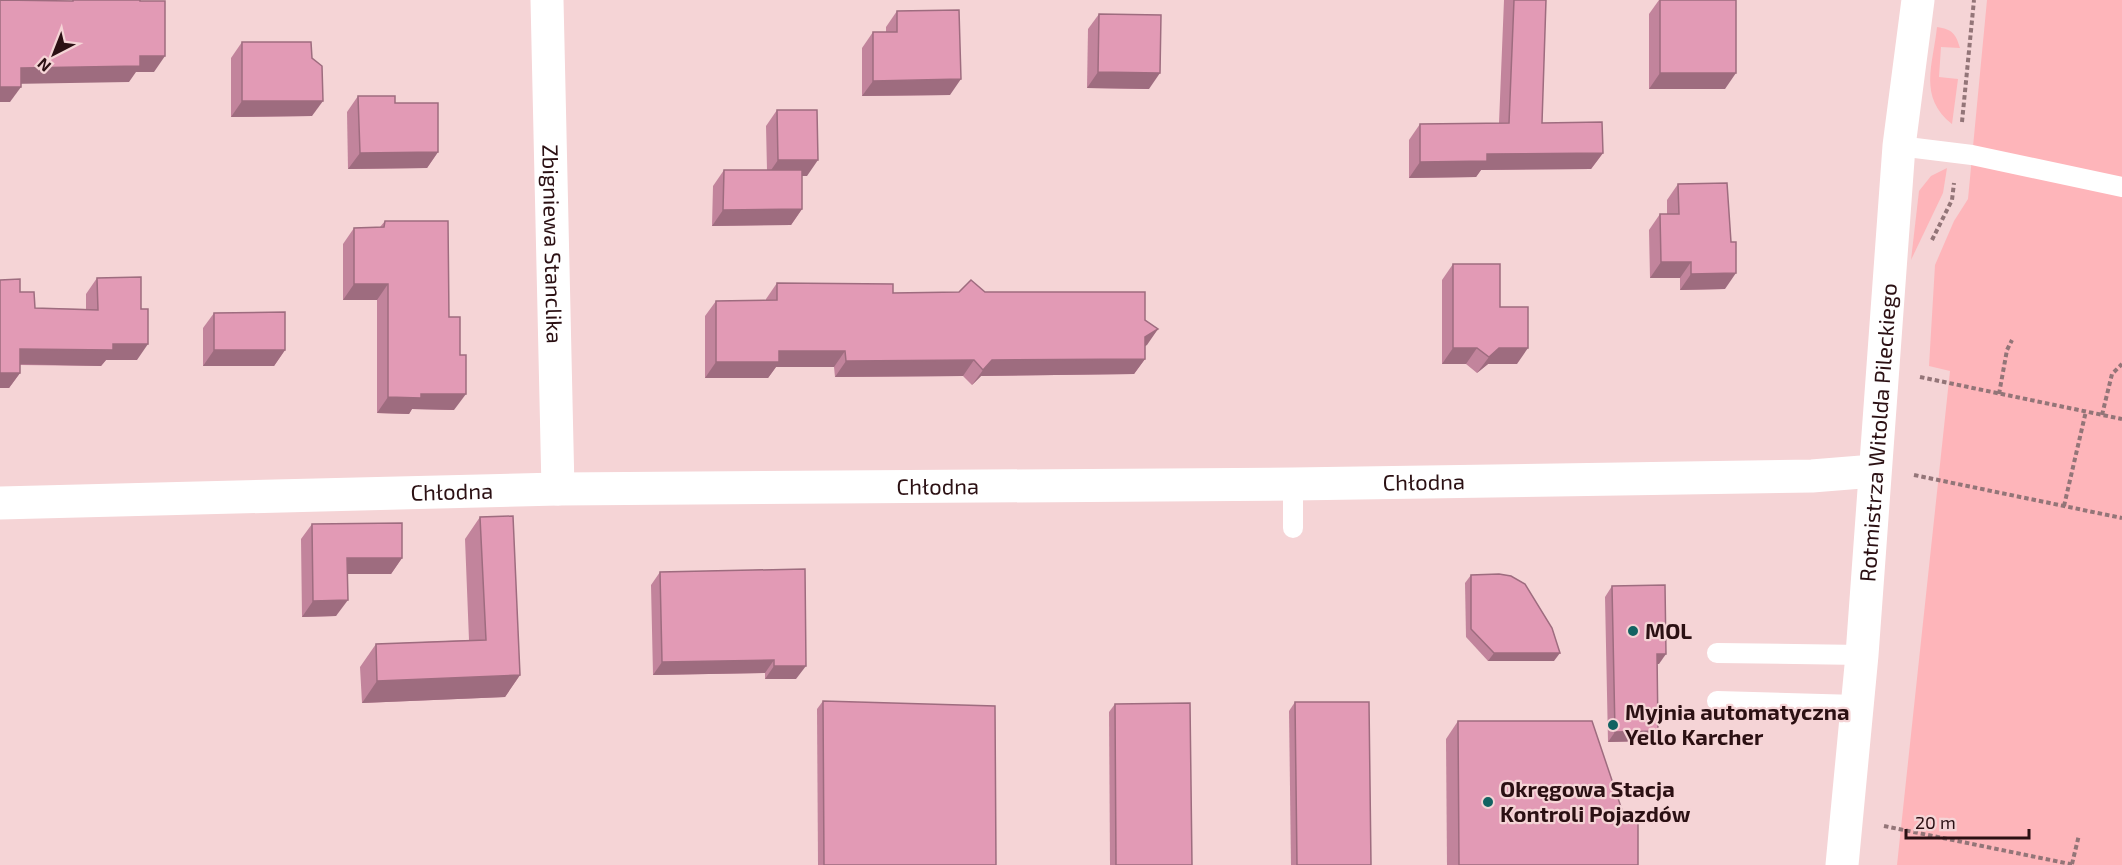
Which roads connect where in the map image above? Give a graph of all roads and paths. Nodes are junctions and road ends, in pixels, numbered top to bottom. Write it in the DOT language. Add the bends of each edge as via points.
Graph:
graph roads {
  1 [pos="547,0"];
  2 [pos="1918,0"];
  3 [pos="1974,0"];
  4 [pos="1899,146"];
  5 [pos="1959,153"];
  6 [pos="2122,187"];
  7 [pos="1928,250"];
  8 [pos="2012,340"];
  9 [pos="2122,364"];
  10 [pos="1911,375"];
  11 [pos="1999,394"];
  12 [pos="2086,411"];
  13 [pos="2102,415"];
  14 [pos="2122,419"];
  15 [pos="1889,472"];
  16 [pos="1293,484"];
  17 [pos="558,489"];
  18 [pos="0,503"];
  19 [pos="2064,506"];
  20 [pos="2122,518"];
  21 [pos="1293,528"];
  22 [pos="1717,653"];
  23 [pos="1862,654"];
  24 [pos="1717,701"];
  25 [pos="1857,705"];
  26 [pos="1875,823"];
  27 [pos="2079,835"];
  28 [pos="1842,865"];
  29 [pos="2073,865"];
  1 -- 17 [label="street, Zbigniewa Stanclika"];
  2 -- 4 [label="street, Rotmistrza Witolda Pileckiego"];
  3 -- 5 [label="path"];
  4 -- 5 [label="lane"];
  4 -- 15 [label="street, Rotmistrza Witolda Pileckiego"];
  5 -- 6 [label="lane"];
  5 -- 7 [label="path" via="1952,200"];
  8 -- 11 [label="path"];
  9 -- 13 [label="path" via="2112,374"];
  10 -- 11 [label="path"];
  11 -- 12 [label="path"];
  12 -- 13 [label="path"];
  12 -- 19 [label="path"];
  13 -- 14 [label="path"];
  15 -- 16 [label="street, Chłodna"];
  15 -- 19 [label="path"];
  15 -- 23 [label="street, Rotmistrza Witolda Pileckiego"];
  16 -- 17 [label="street, Chłodna"];
  16 -- 21 [label="lane"];
  17 -- 18 [label="street, Chłodna"];
  19 -- 20 [label="path"];
  22 -- 23 [label="lane"];
  23 -- 25 [label="street, Rotmistrza Witolda Pileckiego"];
  24 -- 25 [label="lane"];
  25 -- 28 [label="street, Rotmistrza Witolda Pileckiego"];
  26 -- 29 [label="path"];
  27 -- 29 [label="path"];
}
